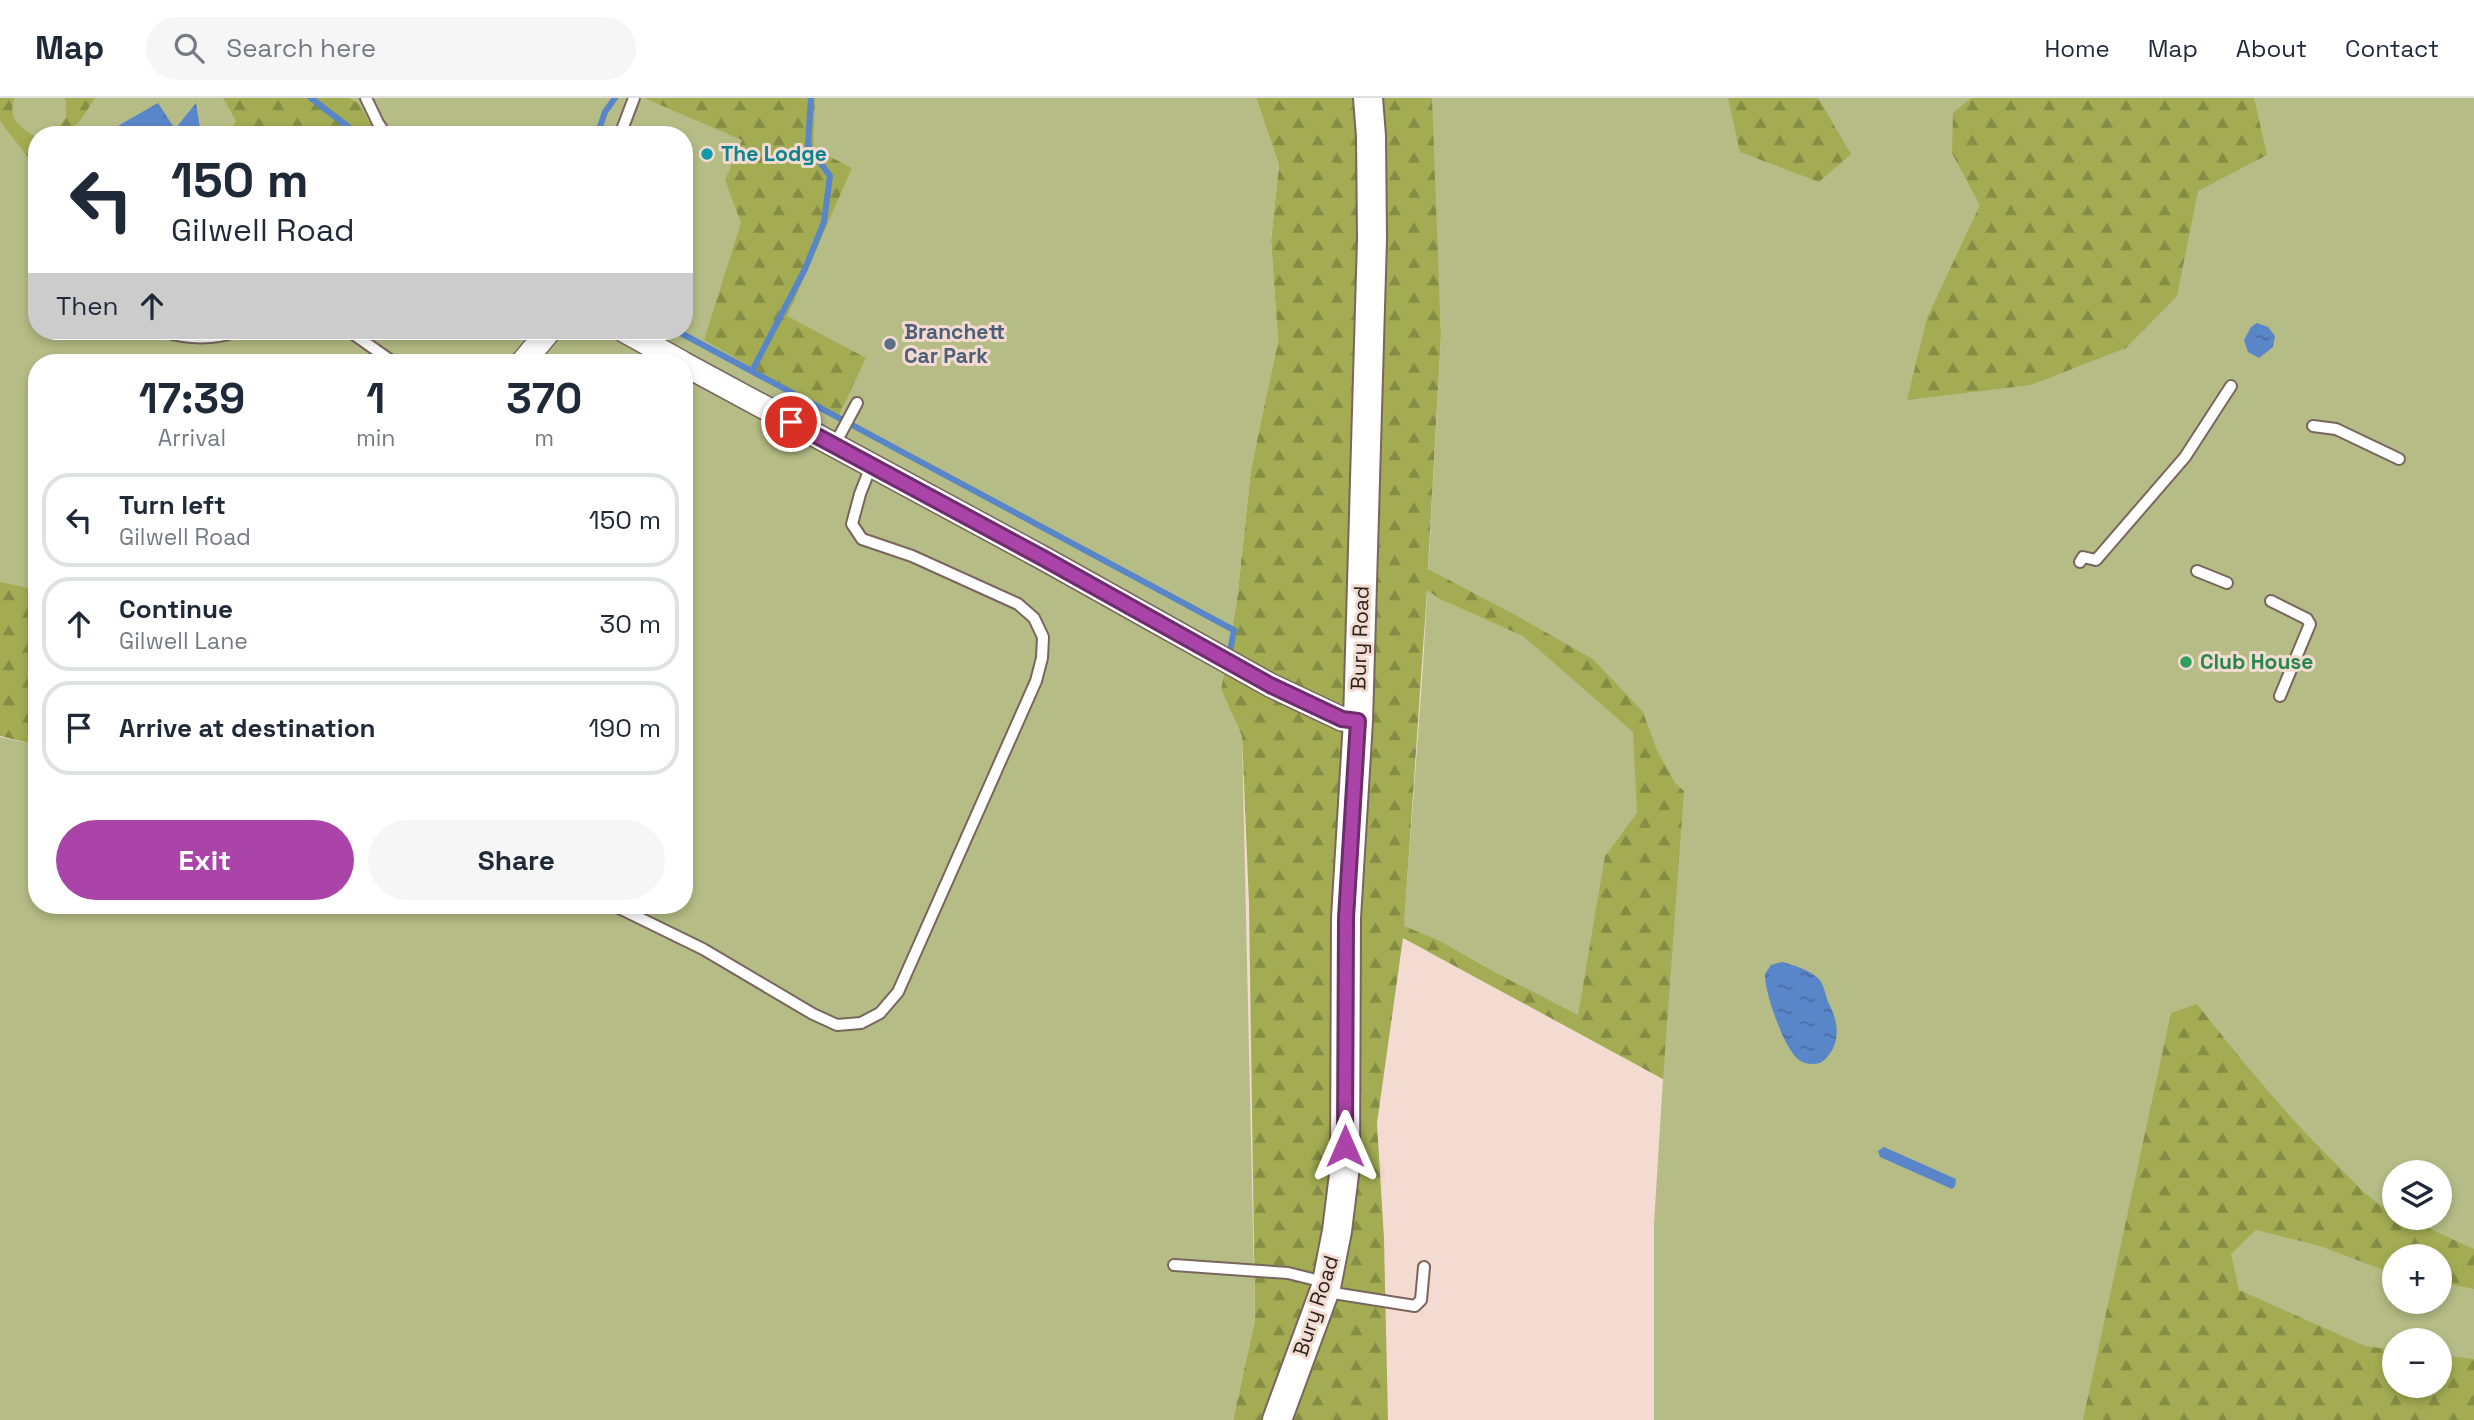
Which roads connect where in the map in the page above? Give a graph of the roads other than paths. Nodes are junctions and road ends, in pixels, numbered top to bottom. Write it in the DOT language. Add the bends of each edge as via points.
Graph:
graph roads {
  1 [pos="366,98"];
  2 [pos="634,98"];
  3 [pos="1368,98"];
  4 [pos="379,126"];
  5 [pos="623,126"];
  6 [pos="362,340"];
  7 [pos="541,340"];
  8 [pos="641,340"];
  9 [pos="382,354"];
  10 [pos="530,354"];
  11 [pos="667,354"];
  12 [pos="693,368"];
  13 [pos="2231,386"];
  14 [pos="857,403"];
  15 [pos="2313,426"];
  16 [pos="834,446"];
  17 [pos="2399,459"];
  18 [pos="871,466"];
  19 [pos="2080,562"];
  20 [pos="2197,571"];
  21 [pos="2227,583"];
  22 [pos="2271,601"];
  23 [pos="2280,696"];
  24 [pos="1358,721"];
  25 [pos="632,914"];
  26 [pos="1174,1265"];
  27 [pos="1424,1267"];
  28 [pos="1326,1287"];
  29 [pos="1277,1420"];
  1 -- 4 [label="lane"];
  2 -- 5 [label="lane"];
  3 -- 24 [label="street, Bury Road" via="1372,239"];
  6 -- 9 [label="lane"];
  7 -- 10 [label="street"];
  8 -- 11 [label="street"];
  12 -- 16 [label="street"];
  13 -- 19 [label="lane" via="2185,457 2127,526 2096,560 2083,557"];
  14 -- 16 [label="lane"];
  15 -- 17 [label="lane" via="2336,429"];
  16 -- 18 [label="street"];
  18 -- 24 [label="street" via="1270,685 1342,719"];
  18 -- 25 [label="lane" via="852,524 862,539 912,556 1018,604 1034,618 1043,637 1036,681 898,992 880,1013 862,1023 837,1025 704,948"];
  20 -- 21 [label="lane"];
  22 -- 23 [label="lane" via="2310,624"];
  24 -- 28 [label="street, Bury Road" via="1346,918 1345,1166"];
  26 -- 28 [label="lane" via="1288,1273"];
  27 -- 28 [label="lane" via="1421,1300 1415,1306"];
  28 -- 29 [label="street, Bury Road"];
}
